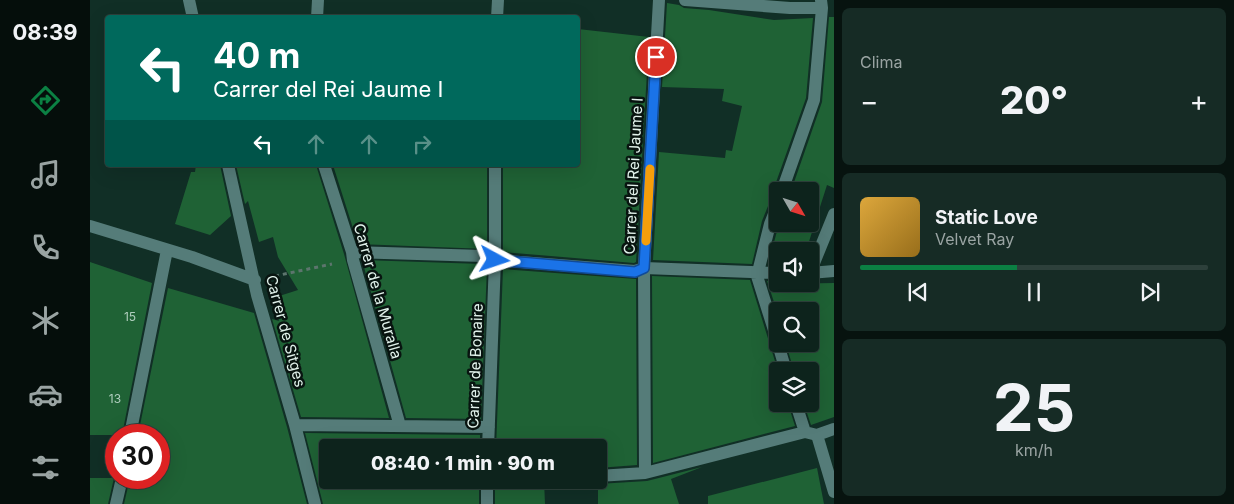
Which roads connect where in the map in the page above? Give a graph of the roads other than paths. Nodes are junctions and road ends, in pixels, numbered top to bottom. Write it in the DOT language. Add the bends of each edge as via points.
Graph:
graph roads {
  1 [pos="189,0"];
  2 [pos="318,0"];
  3 [pos="498,0"];
  4 [pos="659,0"];
  5 [pos="685,0"];
  6 [pos="809,0"];
  7 [pos="826,6"];
  8 [pos="192,15"];
  9 [pos="317,15"];
  10 [pos="497,15"];
  11 [pos="228,167"];
  12 [pos="325,167"];
  13 [pos="495,167"];
  14 [pos="785,182"];
  15 [pos="834,214"];
  16 [pos="90,226"];
  17 [pos="769,228"];
  18 [pos="167,250"];
  19 [pos="819,251"];
  20 [pos="352,256"];
  21 [pos="495,260"];
  22 [pos="644,268"];
  23 [pos="834,271"];
  24 [pos="758,272"];
  25 [pos="819,272"];
  26 [pos="769,273"];
  27 [pos="255,280"];
  28 [pos="769,314"];
  29 [pos="800,412"];
  30 [pos="132,424"];
  31 [pos="295,425"];
  32 [pos="400,426"];
  33 [pos="489,427"];
  34 [pos="834,429"];
  35 [pos="811,433"];
  36 [pos="488,439"];
  37 [pos="645,473"];
  38 [pos="607,475"];
  39 [pos="119,489"];
  40 [pos="487,489"];
  41 [pos="834,492"];
  42 [pos="116,504"];
  43 [pos="315,504"];
  44 [pos="486,504"];
  1 -- 8 [label="street"];
  2 -- 9 [label="street"];
  3 -- 10 [label="street"];
  4 -- 22 [label="street, Carrer del Rei Jaume I"];
  5 -- 7 [label="street" via="790,8"];
  6 -- 7 [label="street"];
  7 -- 14 [label="street" via="814,100"];
  11 -- 27 [label="street, Carrer de Sitges"];
  12 -- 20 [label="street, Carrer de la Muralla"];
  13 -- 21 [label="street, Carrer de Bonaire"];
  15 -- 19 [label="street"];
  16 -- 18 [label="street"];
  17 -- 24 [label="street"];
  18 -- 27 [label="street"];
  18 -- 30 [label="street"];
  20 -- 21 [label="street" via="483,256"];
  20 -- 32 [label="street, Carrer de la Muralla"];
  21 -- 22 [label="street" via="635,272"];
  21 -- 33 [label="street, Carrer de Bonaire"];
  22 -- 24 [label="street"];
  22 -- 37 [label="street, Carrer del Rei Jaume I"];
  23 -- 25 [label="street"];
  24 -- 26 [label="street"];
  24 -- 28 [label="street"];
  27 -- 31 [label="street, Carrer de Sitges"];
  29 -- 35 [label="street"];
  31 -- 32 [label="street"];
  31 -- 43 [label="street, Carrer de Sitges"];
  32 -- 33 [label="street"];
  33 -- 36 [label="street, Carrer de Bonaire"];
  34 -- 35 [label="street"];
  35 -- 37 [label="street"];
  35 -- 41 [label="street"];
  37 -- 38 [label="street"];
  39 -- 42 [label="street"];
  40 -- 44 [label="street"];
}
